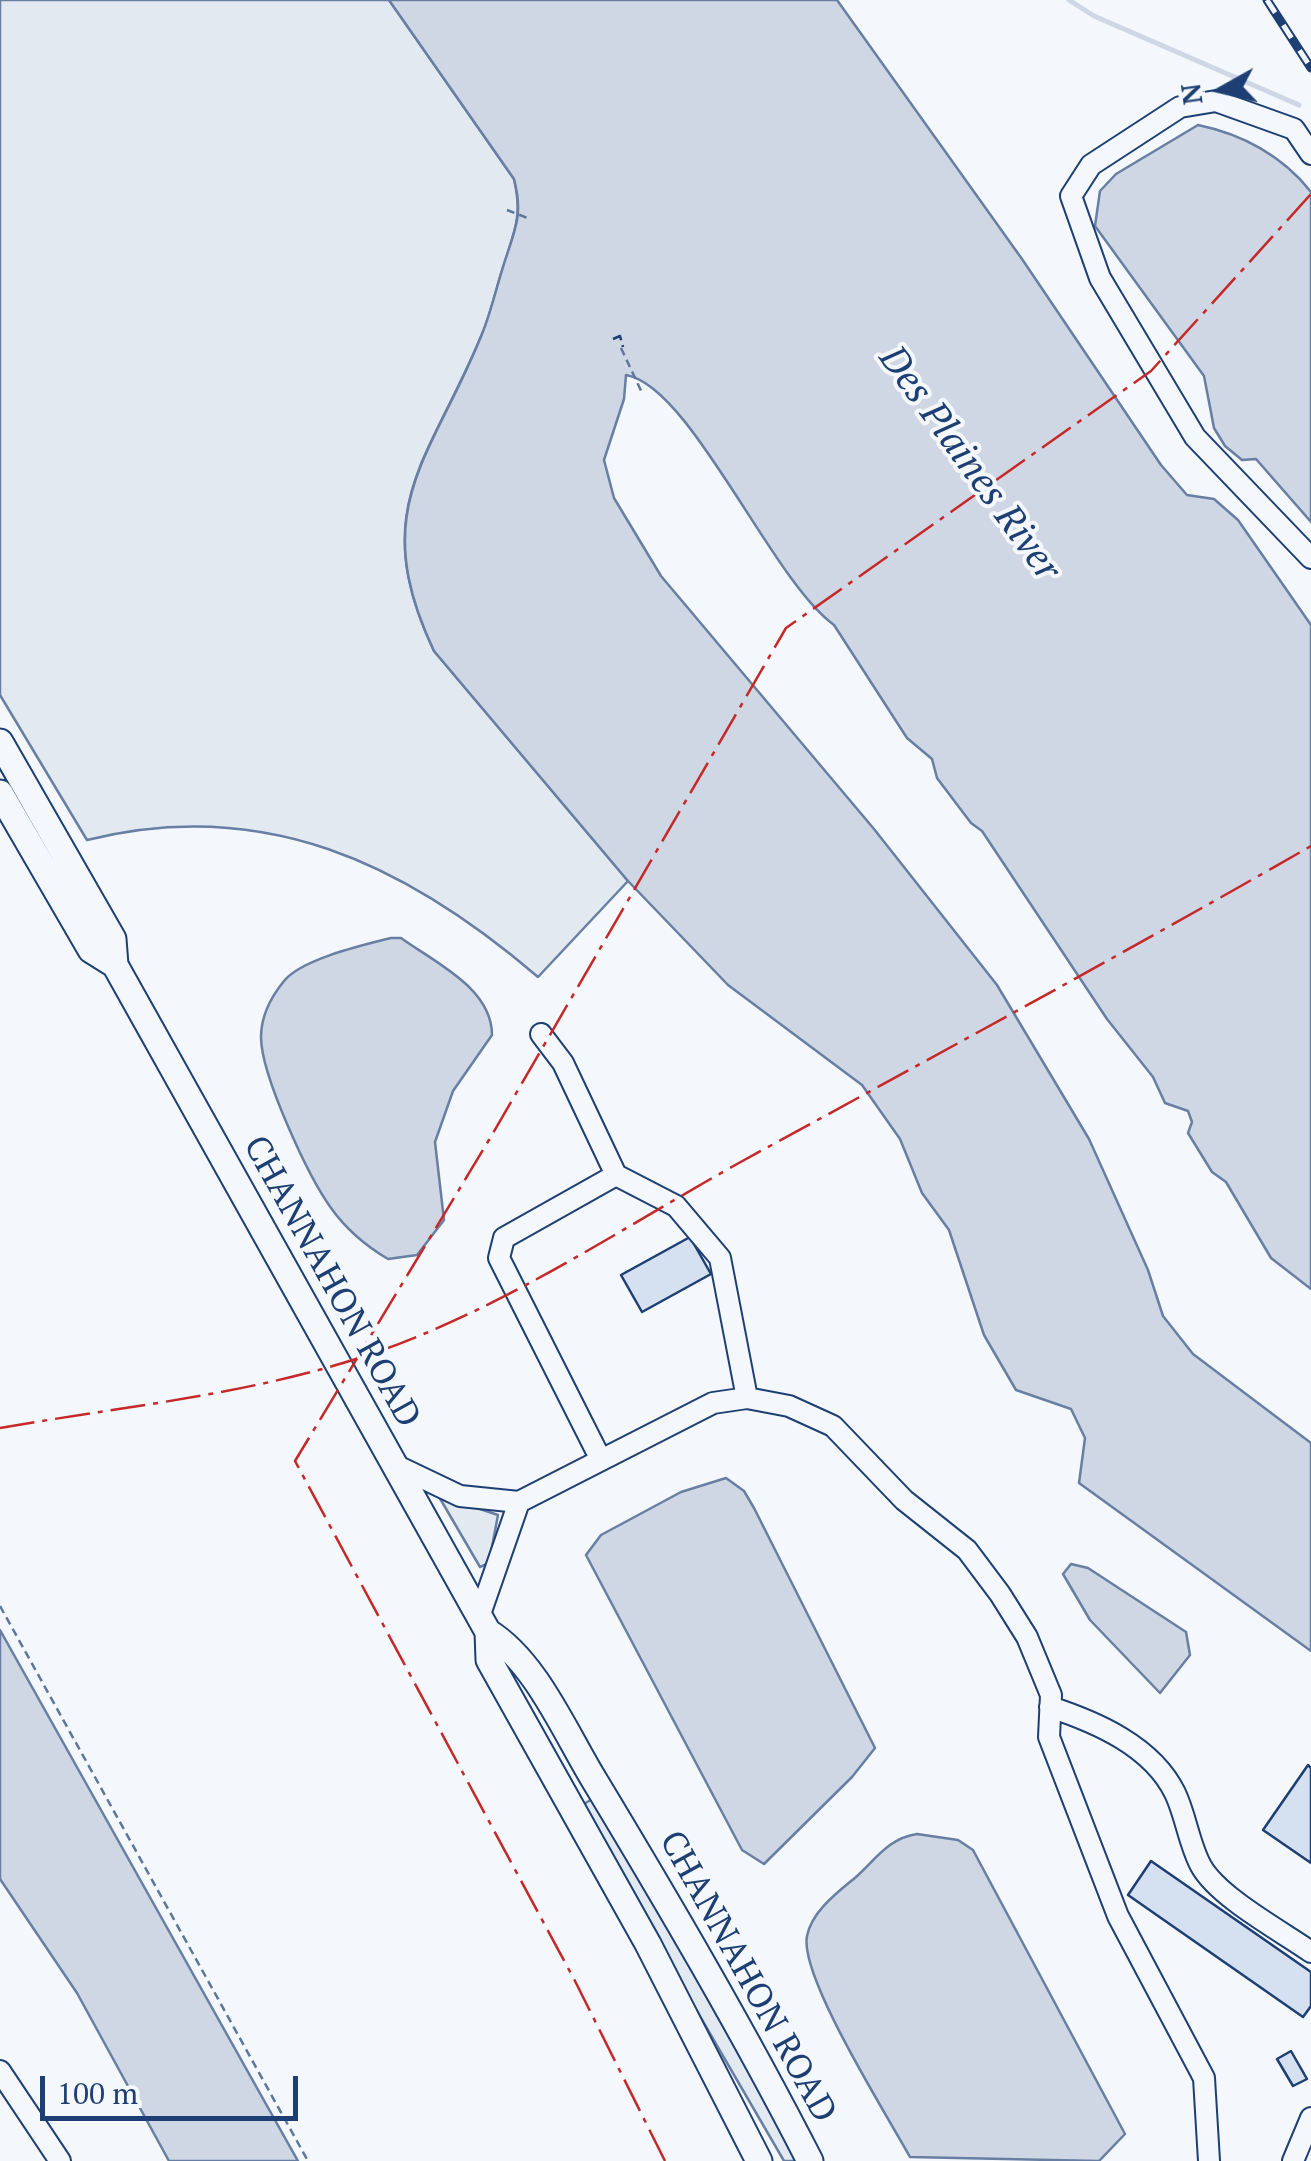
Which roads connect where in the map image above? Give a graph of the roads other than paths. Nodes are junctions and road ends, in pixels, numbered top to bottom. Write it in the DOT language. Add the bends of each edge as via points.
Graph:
graph roads {
  1 [pos="1311,154"];
  2 [pos="1311,558"];
  3 [pos="0,742"];
  4 [pos="0,793"];
  5 [pos="115,964"];
  6 [pos="541,1034"];
  7 [pos="616,1175"];
  8 [pos="747,1398"];
  9 [pos="601,1460"];
  10 [pos="392,1464"];
  11 [pos="519,1502"];
  12 [pos="483,1624"];
  13 [pos="1050,1708"];
  14 [pos="1311,1952"];
  15 [pos="0,2071"];
  16 [pos="1311,2118"];
  17 [pos="60,2161"];
  18 [pos="759,2161"];
  19 [pos="810,2161"];
  20 [pos="1209,2161"];
  21 [pos="1293,2161"];
  1 -- 2 [label="lane" via="1294,129 1216,101 1180,108 1091,165 1072,196 1100,278 1195,437"];
  3 -- 5 [label="main road, CHANNAHON ROAD" via="113,939"];
  4 -- 5 [label="main road, CHANNAHON ROAD" via="91,950"];
  5 -- 10 [label="main road, CHANNAHON ROAD"];
  6 -- 7 [label="lane" via="563,1063"];
  7 -- 8 [label="lane" via="676,1206 720,1258"];
  7 -- 9 [label="lane" via="504,1238 499,1258"];
  8 -- 9 [label="lane" via="713,1403"];
  8 -- 13 [label="lane" via="788,1406 833,1426 904,1500 967,1550 1028,1637"];
  9 -- 11 [label="lane"];
  10 -- 11 [label="lane" via="460,1496"];
  10 -- 12 [label="main road, CHANNAHON ROAD"];
  11 -- 12 [label="lane"];
  12 -- 18 [label="main road, CHANNAHON ROAD" via="489,1660 648,1944"];
  12 -- 19 [label="main road, CHANNAHON ROAD" via="512,1646 586,1766 715,1980"];
  13 -- 14 [label="lane" via="1096,1722 1151,1761 1174,1790 1201,1866 1214,1883"];
  13 -- 20 [label="lane" via="1049,1737 1118,1916 1204,2078"];
  15 -- 17 [label="lane"];
  16 -- 21 [label="lane"];
}
